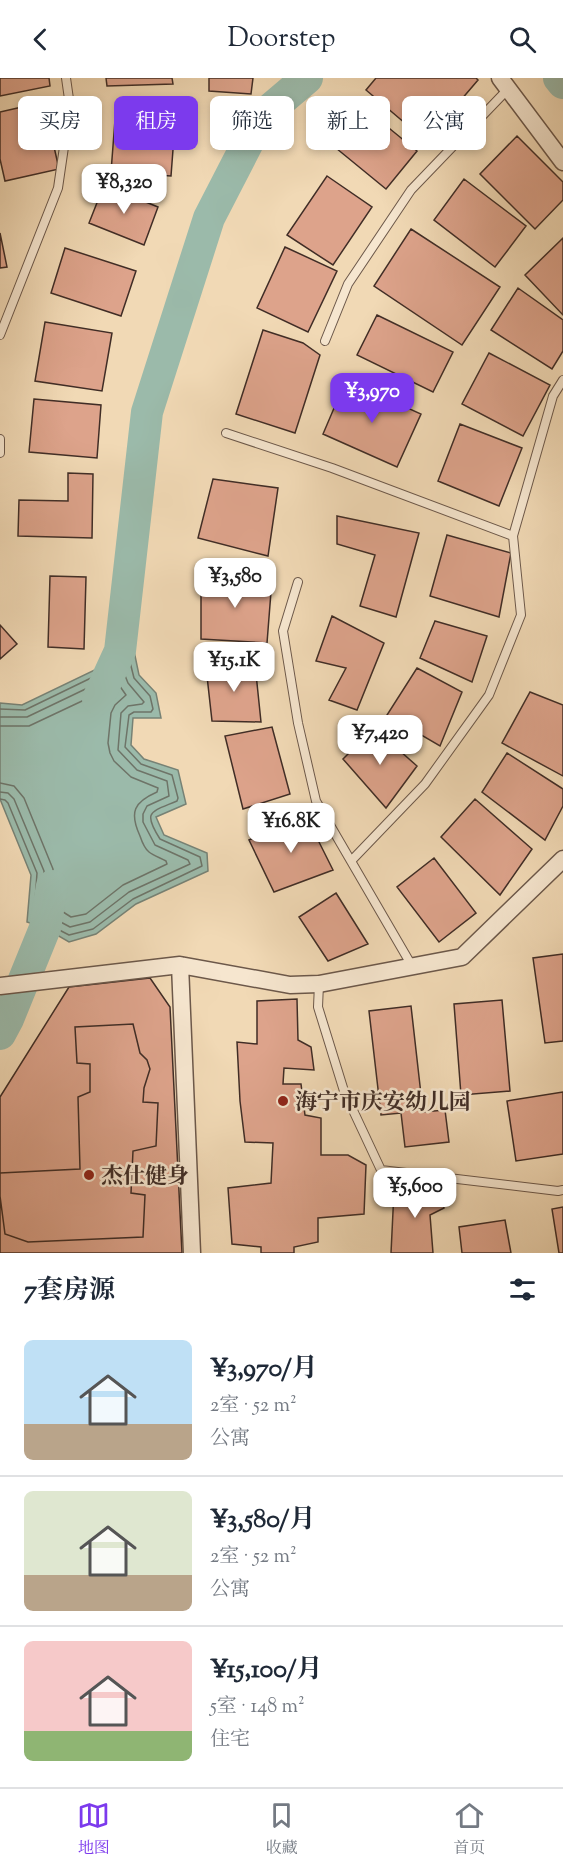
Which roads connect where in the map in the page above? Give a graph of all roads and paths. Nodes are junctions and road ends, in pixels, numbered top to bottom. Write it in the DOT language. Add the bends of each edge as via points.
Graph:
graph roads {
  1 [pos="66,78"];
  2 [pos="504,84"];
  3 [pos="563,162"];
  4 [pos="0,335"];
  5 [pos="325,341"];
  6 [pos="563,380"];
  7 [pos="226,433"];
  8 [pos="0,439"];
  9 [pos="0,453"];
  10 [pos="513,536"];
  11 [pos="298,582"];
  12 [pos="563,859"];
  13 [pos="351,861"];
  14 [pos="180,965"];
  15 [pos="412,966"];
  16 [pos="319,984"];
  17 [pos="0,986"];
  18 [pos="563,1190"];
  19 [pos="192,1253"];
  1 -- 4 [label="lane" via="70,106 58,188"];
  2 -- 3 [label="street"];
  2 -- 5 [label="lane" via="411,190 348,284"];
  6 -- 10 [label="lane" via="553,396"];
  7 -- 10 [label="lane"];
  8 -- 9 [label="lane"];
  10 -- 13 [label="lane" via="521,615 489,695 425,783"];
  11 -- 13 [label="lane" via="283,631 298,723 316,801"];
  12 -- 15 [label="street" via="462,957"];
  13 -- 15 [label="lane"];
  14 -- 16 [label="street" via="290,985"];
  14 -- 17 [label="street"];
  14 -- 19 [label="street"];
  15 -- 16 [label="street"];
  16 -- 18 [label="lane" via="318,1007 344,1091 381,1170"];
}
